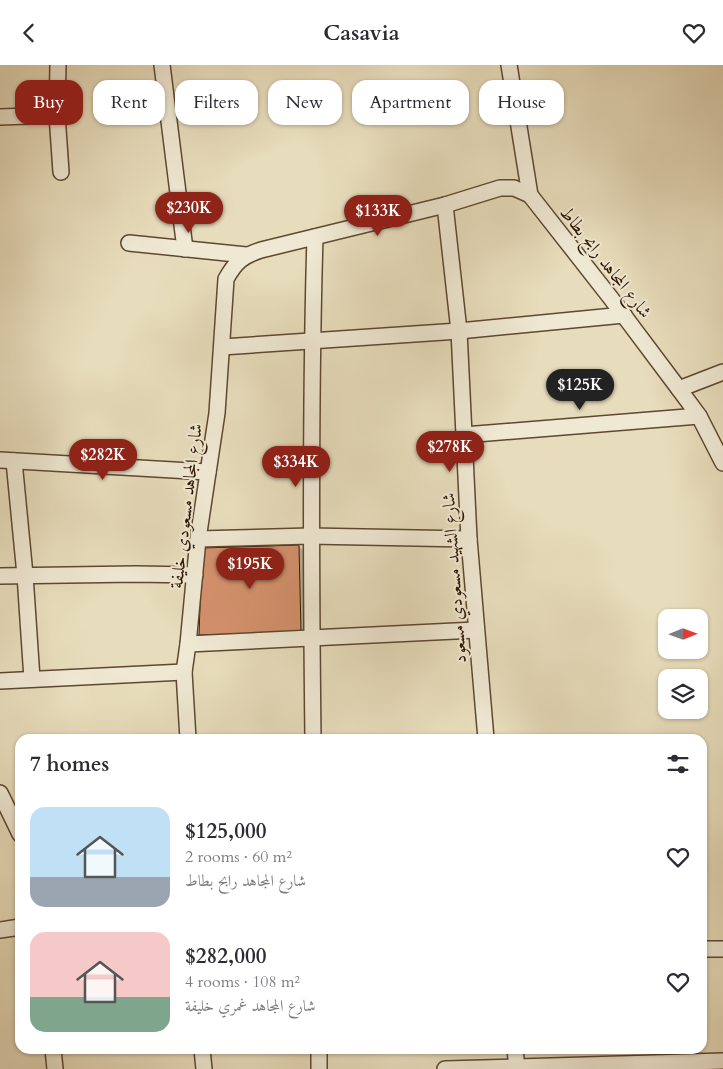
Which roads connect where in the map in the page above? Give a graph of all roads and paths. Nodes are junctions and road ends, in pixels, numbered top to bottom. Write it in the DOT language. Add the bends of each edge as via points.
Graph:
graph roads {
  1 [pos="58,65"];
  2 [pos="162,65"];
  3 [pos="509,65"];
  4 [pos="57,80"];
  5 [pos="15,116"];
  6 [pos="0,117"];
  7 [pos="57,125"];
  8 [pos="61,172"];
  9 [pos="530,195"];
  10 [pos="445,205"];
  11 [pos="315,237"];
  12 [pos="129,243"];
  13 [pos="185,249"];
  14 [pos="246,255"];
  15 [pos="624,315"];
  16 [pos="458,331"];
  17 [pos="312,341"];
  18 [pos="222,347"];
  19 [pos="723,372"];
  20 [pos="679,389"];
  21 [pos="698,416"];
  22 [pos="464,435"];
  23 [pos="7,461"];
  24 [pos="723,463"];
  25 [pos="208,472"];
  26 [pos="310,536"];
  27 [pos="198,539"];
  28 [pos="469,539"];
  29 [pos="25,575"];
  30 [pos="195,575"];
  31 [pos="0,576"];
  32 [pos="476,631"];
  33 [pos="312,638"];
  34 [pos="188,644"];
  35 [pos="184,673"];
  36 [pos="32,679"];
  37 [pos="0,681"];
  38 [pos="188,734"];
  39 [pos="313,734"];
  40 [pos="486,734"];
  41 [pos="0,793"];
  42 [pos="15,824"];
  43 [pos="15,928"];
  44 [pos="0,930"];
  45 [pos="707,949"];
  46 [pos="723,949"];
  47 [pos="54,1054"];
  48 [pos="202,1054"];
  49 [pos="319,1054"];
  50 [pos="516,1054"];
  51 [pos="669,1060"];
  52 [pos="723,1061"];
  53 [pos="517,1068"];
  54 [pos="55,1069"];
  55 [pos="204,1069"];
  56 [pos="319,1069"];
  57 [pos="445,1069"];
  1 -- 4 [label="street"];
  2 -- 13 [label="street"];
  3 -- 9 [label="street, شارع المجاهد رابح بطاط"];
  5 -- 6 [label="street"];
  7 -- 8 [label="street"];
  9 -- 10 [label="street" via="500,188"];
  9 -- 15 [label="street, شارع المجاهد رابح بطاط"];
  10 -- 11 [label="street"];
  10 -- 16 [label="street, شارع الشهيد مسعودي مسعود"];
  11 -- 14 [label="street"];
  11 -- 17 [label="street"];
  12 -- 13 [label="street"];
  13 -- 14 [label="street"];
  14 -- 18 [label="street, شارع المجاهد مسعودي خليفة" via="233,266 226,279"];
  15 -- 16 [label="street"];
  15 -- 20 [label="street, شارع المجاهد رابح بطاط"];
  16 -- 17 [label="street"];
  16 -- 22 [label="street, شارع الشهيد مسعودي مسعود"];
  17 -- 18 [label="street"];
  17 -- 26 [label="street"];
  18 -- 25 [label="street, شارع المجاهد مسعودي خليفة"];
  19 -- 20 [label="street"];
  20 -- 21 [label="street, شارع المجاهد رابح بطاط"];
  21 -- 22 [label="street"];
  21 -- 24 [label="street, شارع المجاهد رابح بطاط"];
  22 -- 28 [label="street, شارع الشهيد مسعودي مسعود"];
  23 -- 25 [label="street"];
  23 -- 29 [label="street"];
  25 -- 27 [label="street, شارع المجاهد مسعودي خليفة"];
  26 -- 27 [label="street"];
  26 -- 28 [label="street"];
  26 -- 33 [label="street"];
  27 -- 30 [label="street, شارع المجاهد مسعودي خليفة"];
  28 -- 32 [label="street, شارع الشهيد مسعودي مسعود"];
  29 -- 30 [label="street"];
  29 -- 31 [label="street"];
  29 -- 36 [label="street"];
  30 -- 34 [label="street, شارع المجاهد مسعودي خليفة"];
  32 -- 33 [label="street"];
  32 -- 40 [label="street, شارع الشهيد مسعودي مسعود"];
  33 -- 34 [label="street"];
  33 -- 39 [label="street"];
  34 -- 35 [label="street, شارع المجاهد مسعودي خليفة"];
  35 -- 36 [label="street"];
  35 -- 38 [label="street, شارع المجاهد مسعودي خليفة"];
  36 -- 37 [label="street"];
  41 -- 42 [label="street"];
  43 -- 44 [label="street"];
  45 -- 46 [label="street"];
  47 -- 54 [label="street"];
  48 -- 55 [label="street"];
  49 -- 56 [label="street"];
  50 -- 53 [label="street"];
  51 -- 52 [label="street"];
  51 -- 53 [label="street"];
  53 -- 57 [label="street"];
}
